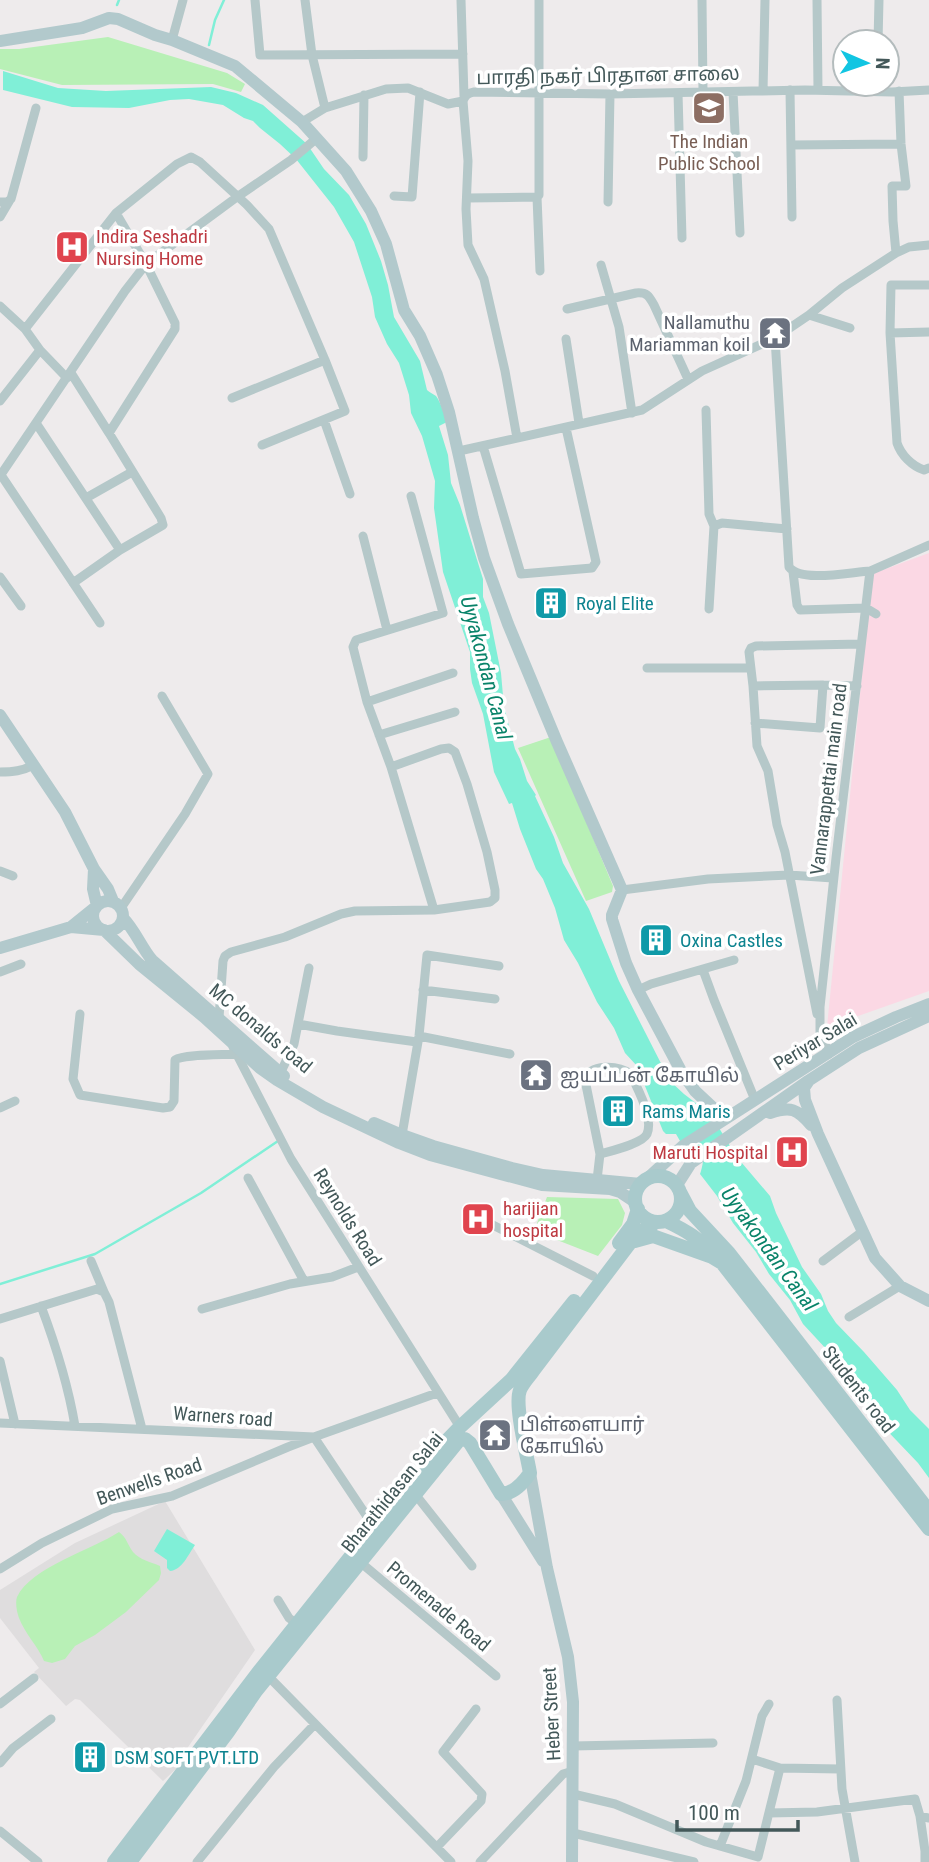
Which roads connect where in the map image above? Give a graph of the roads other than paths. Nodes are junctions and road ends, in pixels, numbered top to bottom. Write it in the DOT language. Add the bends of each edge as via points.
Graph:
graph roads {
  1 [pos="183,0"];
  2 [pos="255,0"];
  3 [pos="305,0"];
  4 [pos="461,0"];
  5 [pos="539,0"];
  6 [pos="702,0"];
  7 [pos="765,0"];
  8 [pos="817,0"];
  9 [pos="879,0"];
  10 [pos="878,28"];
  11 [pos="172,40"];
  12 [pos="0,41"];
  13 [pos="463,54"];
  14 [pos="312,55"];
  15 [pos="790,90"];
  16 [pos="818,90"];
  17 [pos="831,90"];
  18 [pos="929,90"];
  19 [pos="763,91"];
  20 [pos="901,91"];
  21 [pos="420,92"];
  22 [pos="703,92"];
  23 [pos="733,92"];
  24 [pos="540,93"];
  25 [pos="678,93"];
  26 [pos="611,94"];
  27 [pos="364,95"];
  28 [pos="899,98"];
  29 [pos="464,99"];
  30 [pos="36,108"];
  31 [pos="325,108"];
  32 [pos="302,121"];
  33 [pos="314,142"];
  34 [pos="901,144"];
  35 [pos="791,145"];
  36 [pos="363,157"];
  37 [pos="394,196"];
  38 [pos="237,197"];
  39 [pos="537,197"];
  40 [pos="467,198"];
  41 [pos="11,199"];
  42 [pos="0,202"];
  43 [pos="608,202"];
  44 [pos="116,212"];
  45 [pos="0,217"];
  46 [pos="792,217"];
  47 [pos="740,233"];
  48 [pos="682,239"];
  49 [pos="929,245"];
  50 [pos="897,253"];
  51 [pos="146,264"];
  52 [pos="601,265"];
  53 [pos="540,271"];
  54 [pos="929,285"];
  55 [pos="611,298"];
  56 [pos="0,306"];
  57 [pos="567,309"];
  58 [pos="809,315"];
  59 [pos="850,328"];
  60 [pos="25,329"];
  61 [pos="929,332"];
  62 [pos="890,333"];
  63 [pos="775,338"];
  64 [pos="566,339"];
  65 [pos="40,350"];
  66 [pos="325,360"];
  67 [pos="69,376"];
  68 [pos="688,379"];
  69 [pos="232,398"];
  70 [pos="0,401"];
  71 [pos="706,410"];
  72 [pos="632,414"];
  73 [pos="324,420"];
  74 [pos="36,423"];
  75 [pos="579,423"];
  76 [pos="566,428"];
  77 [pos="109,433"];
  78 [pos="517,439"];
  79 [pos="262,445"];
  80 [pos="484,446"];
  81 [pos="459,452"];
  82 [pos="929,468"];
  83 [pos="132,472"];
  84 [pos="0,475"];
  85 [pos="350,494"];
  86 [pos="411,496"];
  87 [pos="86,498"];
  88 [pos="714,526"];
  89 [pos="786,529"];
  90 [pos="363,536"];
  91 [pos="929,545"];
  92 [pos="120,550"];
  93 [pos="870,571"];
  94 [pos="793,572"];
  95 [pos="0,577"];
  96 [pos="74,583"];
  97 [pos="21,606"];
  98 [pos="866,608"];
  99 [pos="709,609"];
  100 [pos="876,614"];
  101 [pos="100,622"];
  102 [pos="387,631"];
  103 [pos="861,644"];
  104 [pos="750,667"];
  105 [pos="647,668"];
  106 [pos="453,673"];
  107 [pos="823,685"];
  108 [pos="753,686"];
  109 [pos="857,686"];
  110 [pos="162,696"];
  111 [pos="367,702"];
  112 [pos="455,712"];
  113 [pos="0,715"];
  114 [pos="755,723"];
  115 [pos="379,735"];
  116 [pos="34,765"];
  117 [pos="391,767"];
  118 [pos="0,772"];
  119 [pos="94,870"];
  120 [pos="0,871"];
  121 [pos="789,874"];
  122 [pos="13,876"];
  123 [pos="834,878"];
  124 [pos="622,890"];
  125 [pos="97,906"];
  126 [pos="119,909"];
  127 [pos="434,910"];
  128 [pos="71,927"];
  129 [pos="104,930"];
  130 [pos="0,948"];
  131 [pos="142,958"];
  132 [pos="734,960"];
  133 [pos="21,964"];
  134 [pos="499,966"];
  135 [pos="309,968"];
  136 [pos="703,970"];
  137 [pos="0,972"];
  138 [pos="638,989"];
  139 [pos="423,990"];
  140 [pos="495,999"];
  141 [pos="929,1004"];
  142 [pos="80,1014"];
  143 [pos="929,1016"];
  144 [pos="219,1018"];
  145 [pos="298,1024"];
  146 [pos="820,1032"];
  147 [pos="418,1039"];
  148 [pos="230,1041"];
  149 [pos="237,1054"];
  150 [pos="510,1054"];
  151 [pos="829,1054"];
  152 [pos="279,1077"];
  153 [pos="808,1081"];
  154 [pos="755,1100"];
  155 [pos="15,1101"];
  156 [pos="0,1108"];
  157 [pos="755,1118"];
  158 [pos="725,1119"];
  159 [pos="818,1134"];
  160 [pos="402,1135"];
  161 [pos="600,1154"];
  162 [pos="248,1178"];
  163 [pos="597,1180"];
  164 [pos="644,1181"];
  165 [pos="678,1189"];
  166 [pos="634,1203"];
  167 [pos="661,1221"];
  168 [pos="487,1222"];
  169 [pos="863,1231"];
  170 [pos="630,1243"];
  171 [pos="91,1261"];
  172 [pos="823,1261"];
  173 [pos="722,1263"];
  174 [pos="358,1267"];
  175 [pos="593,1276"];
  176 [pos="304,1281"];
  177 [pos="900,1286"];
  178 [pos="104,1292"];
  179 [pos="929,1301"];
  180 [pos="41,1306"];
  181 [pos="202,1309"];
  182 [pos="849,1317"];
  183 [pos="0,1320"];
  184 [pos="0,1360"];
  185 [pos="516,1385"];
  186 [pos="437,1393"];
  187 [pos="0,1423"];
  188 [pos="15,1424"];
  189 [pos="75,1426"];
  190 [pos="460,1427"];
  191 [pos="142,1429"];
  192 [pos="314,1437"];
  193 [pos="530,1473"];
  194 [pos="415,1494"];
  195 [pos="501,1494"];
  196 [pos="929,1511"];
  197 [pos="929,1529"];
  198 [pos="377,1532"];
  199 [pos="360,1562"];
  200 [pos="472,1566"];
  201 [pos="547,1568"];
  202 [pos="0,1569"];
  203 [pos="278,1600"];
  204 [pos="297,1624"];
  205 [pos="268,1676"];
  206 [pos="496,1676"];
  207 [pos="34,1678"];
  208 [pos="837,1700"];
  209 [pos="0,1704"];
  210 [pos="769,1704"];
  211 [pos="476,1709"];
  212 [pos="51,1719"];
  213 [pos="315,1724"];
  214 [pos="713,1743"];
  215 [pos="573,1746"];
  216 [pos="752,1759"];
  217 [pos="0,1763"];
  218 [pos="780,1768"];
  219 [pos="840,1769"];
  220 [pos="573,1771"];
  221 [pos="190,1774"];
  222 [pos="573,1794"];
  223 [pos="845,1807"];
  224 [pos="769,1813"];
  225 [pos="925,1817"];
  226 [pos="0,1831"];
  227 [pos="573,1833"];
  228 [pos="720,1846"];
  229 [pos="437,1847"];
  230 [pos="757,1859"];
  231 [pos="571,1860"];
  232 [pos="38,1862"];
  233 [pos="114,1862"];
  234 [pos="130,1862"];
  235 [pos="197,1862"];
  236 [pos="452,1862"];
  237 [pos="480,1862"];
  238 [pos="694,1862"];
  239 [pos="855,1862"];
  240 [pos="925,1862"];
  1 -- 11 [label="street"];
  2 -- 14 [label="street" via="260,55"];
  3 -- 14 [label="street"];
  4 -- 13 [label="street"];
  5 -- 24 [label="street"];
  6 -- 22 [label="street"];
  7 -- 19 [label="street"];
  8 -- 16 [label="street"];
  9 -- 10 [label="street"];
  11 -- 12 [label="main road" via="108,18 82,28"];
  11 -- 32 [label="main road" via="235,66"];
  13 -- 14 [label="street"];
  13 -- 29 [label="street"];
  14 -- 31 [label="street"];
  15 -- 16 [label="street, பாரதி நகர் பிரதான சாலை"];
  15 -- 19 [label="street, பாரதி நகர் பிரதான சாலை"];
  15 -- 35 [label="street"];
  16 -- 17 [label="street, பாரதி நகர் பிரதான சாலை"];
  18 -- 20 [label="street, பாரதி நகர் பிரதான சாலை"];
  19 -- 23 [label="street, பாரதி நகர் பிரதான சாலை"];
  21 -- 27 [label="street, பாரதி நகர் பிரதான சாலை" via="386,89"];
  21 -- 29 [label="street, பாரதி நகர் பிரதான சாலை" via="448,104"];
  21 -- 37 [label="street" via="412,197"];
  22 -- 23 [label="street, பாரதி நகர் பிரதான சாலை"];
  22 -- 25 [label="street, பாரதி நகர் பிரதான சாலை"];
  23 -- 47 [label="street"];
  24 -- 26 [label="street, பாரதி நகர் பிரதான சாலை"];
  24 -- 29 [label="street, பாரதி நகர் பிரதான சாலை" via="474,92"];
  24 -- 39 [label="street"];
  25 -- 26 [label="street, பாரதி நகர் பிரதான சாலை"];
  25 -- 48 [label="street"];
  26 -- 43 [label="street"];
  27 -- 31 [label="street, பாரதி நகர் பிரதான சாலை"];
  27 -- 36 [label="street"];
  28 -- 34 [label="street"];
  29 -- 40 [label="street"];
  30 -- 41 [label="street"];
  31 -- 32 [label="street, பாரதி நகர் பிரதான சாலை"];
  32 -- 33 [label="main road"];
  33 -- 38 [label="street"];
  33 -- 81 [label="main road" via="346,171 372,211 404,310 421,335 437,375"];
  34 -- 35 [label="street"];
  34 -- 50 [label="street" via="906,186 892,186"];
  35 -- 46 [label="street"];
  38 -- 44 [label="street" via="201,163 188,157"];
  38 -- 51 [label="street"];
  38 -- 66 [label="street" via="269,229"];
  39 -- 40 [label="street"];
  39 -- 53 [label="street"];
  40 -- 78 [label="street" via="468,244 484,279"];
  41 -- 42 [label="street"];
  41 -- 45 [label="street"];
  44 -- 51 [label="street"];
  44 -- 60 [label="street"];
  49 -- 50 [label="street"];
  50 -- 58 [label="street"];
  51 -- 67 [label="street"];
  51 -- 77 [label="street" via="175,328"];
  52 -- 55 [label="street"];
  54 -- 62 [label="street" via="891,285"];
  55 -- 57 [label="street"];
  55 -- 68 [label="street" via="648,294"];
  55 -- 72 [label="street"];
  56 -- 60 [label="street"];
  58 -- 59 [label="street"];
  58 -- 63 [label="street"];
  60 -- 65 [label="street"];
  61 -- 62 [label="street"];
  62 -- 82 [label="street" via="897,443 912,464"];
  63 -- 68 [label="street"];
  63 -- 89 [label="street"];
  64 -- 75 [label="street"];
  65 -- 67 [label="street"];
  65 -- 70 [label="street"];
  66 -- 69 [label="street"];
  66 -- 73 [label="street" via="345,411"];
  67 -- 74 [label="street"];
  67 -- 77 [label="street"];
  68 -- 72 [label="street"];
  71 -- 88 [label="street" via="709,514"];
  72 -- 75 [label="street"];
  73 -- 79 [label="street"];
  73 -- 85 [label="street"];
  74 -- 84 [label="street"];
  74 -- 87 [label="street"];
  75 -- 76 [label="street"];
  76 -- 78 [label="street"];
  76 -- 80 [label="street" via="596,562 592,568 521,574"];
  77 -- 83 [label="street"];
  78 -- 80 [label="street"];
  80 -- 81 [label="street"];
  81 -- 124 [label="main road" via="484,558 503,611"];
  83 -- 87 [label="street"];
  83 -- 92 [label="street" via="163,525"];
  84 -- 96 [label="street"];
  86 -- 102 [label="street" via="443,613"];
  87 -- 92 [label="street"];
  88 -- 89 [label="street"];
  88 -- 99 [label="street"];
  89 -- 94 [label="street"];
  90 -- 102 [label="street"];
  91 -- 93 [label="street"];
  92 -- 96 [label="street"];
  93 -- 94 [label="street"];
  93 -- 98 [label="street, Vannarappettai main road"];
  94 -- 98 [label="street" via="800,610"];
  95 -- 97 [label="street"];
  96 -- 101 [label="street"];
  98 -- 100 [label="street"];
  98 -- 103 [label="street, Vannarappettai main road"];
  102 -- 111 [label="street" via="354,643"];
  103 -- 104 [label="street" via="756,646 749,652"];
  103 -- 109 [label="street, Vannarappettai main road"];
  104 -- 105 [label="street"];
  104 -- 108 [label="street"];
  106 -- 111 [label="street"];
  107 -- 108 [label="street"];
  107 -- 109 [label="street"];
  107 -- 114 [label="street" via="821,728"];
  108 -- 114 [label="street"];
  109 -- 123 [label="street, Vannarappettai main road"];
  110 -- 126 [label="street" via="208,774"];
  111 -- 115 [label="street"];
  112 -- 115 [label="street"];
  113 -- 116 [label="main road"];
  114 -- 121 [label="street"];
  115 -- 117 [label="street"];
  116 -- 118 [label="street"];
  116 -- 119 [label="main road" via="65,812"];
  117 -- 127 [label="street"];
  117 -- 127 [label="street" via="449,748 456,752 467,784 495,898"];
  119 -- 125 [label="main road"];
  119 -- 126 [label="main road"];
  120 -- 122 [label="street"];
  121 -- 123 [label="street"];
  121 -- 124 [label="street" via="708,878"];
  121 -- 146 [label="street"];
  123 -- 146 [label="street, Vannarappettai main road"];
  124 -- 138 [label="main road" via="612,919"];
  125 -- 126 [label="main road" via="102,902"];
  125 -- 128 [label="main road"];
  125 -- 129 [label="main road" via="93,917"];
  126 -- 129 [label="main road" via="122,923 115,930"];
  126 -- 131 [label="main road" via="132,927"];
  127 -- 144 [label="street" via="355,911 231,952 223,961"];
  128 -- 129 [label="main road"];
  128 -- 130 [label="main road"];
  129 -- 131 [label="main road, MC donalds road"];
  131 -- 144 [label="main road, MC donalds road"];
  131 -- 148 [label="main road"];
  132 -- 136 [label="street"];
  133 -- 137 [label="street"];
  134 -- 139 [label="street" via="427,956"];
  135 -- 145 [label="street"];
  136 -- 138 [label="street"];
  136 -- 154 [label="street"];
  138 -- 158 [label="main road" via="681,1071"];
  139 -- 140 [label="street"];
  139 -- 147 [label="street"];
  141 -- 151 [label="main road, Periyar Salai" via="853,1037"];
  142 -- 149 [label="street" via="73,1079 80,1095 170,1107 175,1060"];
  143 -- 153 [label="main road, Periyar Salai" via="859,1048"];
  144 -- 148 [label="street, Reynolds Road"];
  144 -- 152 [label="main road, MC donalds road"];
  145 -- 147 [label="street"];
  145 -- 152 [label="street"];
  146 -- 151 [label="street, Vannarappettai main road"];
  147 -- 150 [label="street"];
  147 -- 160 [label="street"];
  148 -- 149 [label="street, Reynolds Road"];
  148 -- 152 [label="main road" via="260,1068"];
  149 -- 174 [label="street, Reynolds Road" via="290,1159"];
  151 -- 154 [label="main road, Periyar Salai"];
  152 -- 160 [label="main road, MC donalds road"];
  152 -- 166 [label="main road" via="323,1107 429,1155 542,1185 610,1189"];
  153 -- 157 [label="main road, Periyar Salai"];
  153 -- 159 [label="main road" via="803,1095"];
  154 -- 158 [label="main road, Periyar Salai"];
  155 -- 156 [label="street"];
  157 -- 159 [label="main road" via="792,1110"];
  157 -- 165 [label="main road, Periyar Salai" via="691,1163"];
  158 -- 164 [label="main road" via="683,1146"];
  159 -- 169 [label="main road"];
  160 -- 163 [label="main road, MC donalds road" via="543,1175"];
  161 -- 161 [label="street" via="642,1139 647,1132 648,1116 631,1074 617,1068 592,1070 585,1080"];
  161 -- 163 [label="street"];
  162 -- 176 [label="street"];
  163 -- 164 [label="main road, MC donalds road"];
  164 -- 165 [label="main road" via="666,1177"];
  164 -- 166 [label="main road"];
  165 -- 167 [label="main road" via="680,1207"];
  165 -- 196 [label="main road, Students road" via="690,1211 729,1253"];
  166 -- 167 [label="main road" via="649,1220"];
  166 -- 175 [label="main road, Bharathidasan Salai" via="633,1224"];
  167 -- 170 [label="main road, Bharathidasan Salai"];
  167 -- 173 [label="main road" via="684,1229"];
  168 -- 175 [label="street"];
  169 -- 172 [label="street"];
  169 -- 177 [label="main road" via="875,1258"];
  170 -- 173 [label="main road" via="653,1236"];
  170 -- 185 [label="main road, Bharathidasan Salai" via="533,1371"];
  171 -- 178 [label="street"];
  173 -- 197 [label="main road"];
  174 -- 176 [label="street"];
  174 -- 186 [label="street, Reynolds Road"];
  175 -- 185 [label="main road, Bharathidasan Salai"];
  176 -- 181 [label="street"];
  177 -- 179 [label="main road"];
  177 -- 182 [label="street"];
  178 -- 180 [label="street" via="97,1289"];
  178 -- 191 [label="street"];
  180 -- 183 [label="street"];
  180 -- 189 [label="street" via="56,1345"];
  184 -- 188 [label="street"];
  185 -- 190 [label="main road, Bharathidasan Salai"];
  185 -- 193 [label="main road"];
  186 -- 190 [label="street, Reynolds Road"];
  186 -- 192 [label="street, Warners road"];
  187 -- 188 [label="street, Warners road"];
  188 -- 189 [label="street, Warners road"];
  189 -- 191 [label="street, Warners road"];
  190 -- 198 [label="main road, Bharathidasan Salai" via="426,1462"];
  191 -- 192 [label="street, Warners road"];
  192 -- 198 [label="street"];
  192 -- 202 [label="street, Benwells Road" via="172,1496 112,1509"];
  193 -- 195 [label="main road" via="521,1485"];
  193 -- 201 [label="main road, Heber Street"];
  194 -- 195 [label="main road, Bharathidasan Salai" via="460,1439 465,1439"];
  194 -- 198 [label="main road, Bharathidasan Salai"];
  194 -- 200 [label="street"];
  195 -- 201 [label="main road"];
  198 -- 199 [label="main road, Bharathidasan Salai"];
  198 -- 204 [label="main road, Bharathidasan Salai"];
  199 -- 205 [label="main road, Bharathidasan Salai"];
  199 -- 206 [label="street, Promenade Road"];
  201 -- 215 [label="main road, Heber Street" via="568,1657"];
  203 -- 204 [label="street"];
  204 -- 221 [label="main road, Bharathidasan Salai"];
  205 -- 213 [label="street"];
  205 -- 221 [label="main road, Bharathidasan Salai"];
  207 -- 209 [label="street"];
  208 -- 219 [label="street"];
  210 -- 216 [label="street"];
  211 -- 229 [label="street" via="443,1752 482,1794 481,1801"];
  212 -- 217 [label="street"];
  213 -- 229 [label="street"];
  213 -- 235 [label="street"];
  214 -- 215 [label="street"];
  215 -- 220 [label="main road, Heber Street"];
  216 -- 218 [label="street"];
  216 -- 228 [label="street"];
  218 -- 219 [label="street"];
  218 -- 224 [label="street"];
  219 -- 223 [label="street"];
  220 -- 222 [label="main road, Heber Street"];
  220 -- 237 [label="street" via="563,1774"];
  221 -- 233 [label="main road, Bharathidasan Salai"];
  221 -- 234 [label="main road, Bharathidasan Salai"];
  222 -- 227 [label="main road, Heber Street"];
  222 -- 228 [label="street" via="615,1804"];
  223 -- 224 [label="street"];
  223 -- 225 [label="street" via="915,1799"];
  223 -- 239 [label="street"];
  224 -- 230 [label="street"];
  225 -- 240 [label="street"];
  226 -- 232 [label="street"];
  227 -- 231 [label="main road, Heber Street"];
  227 -- 238 [label="street"];
  228 -- 230 [label="street"];
  229 -- 236 [label="street"];
}
